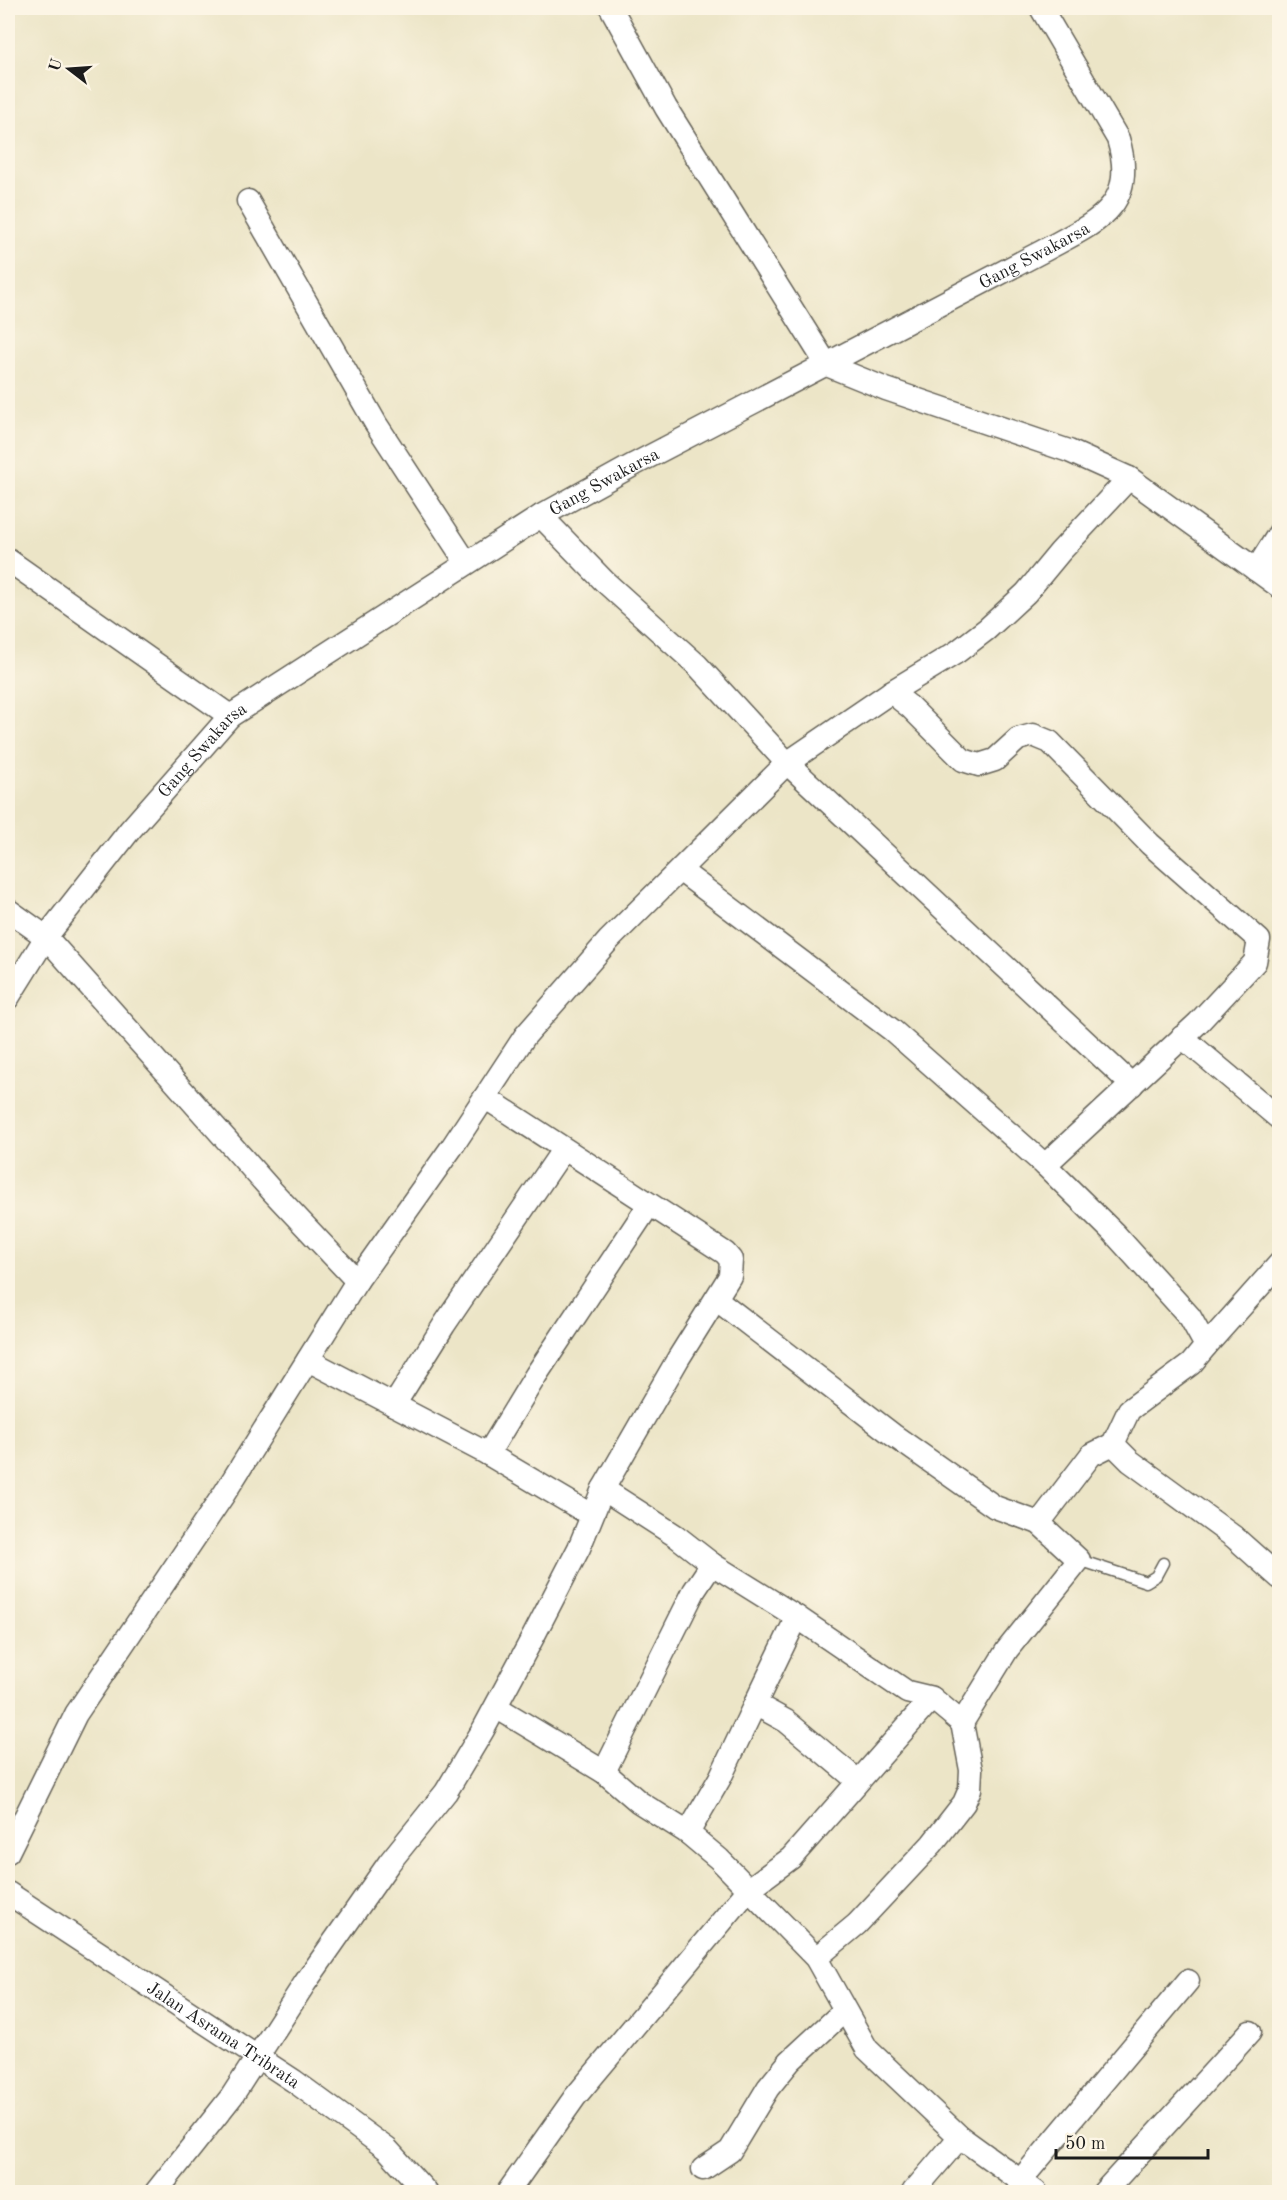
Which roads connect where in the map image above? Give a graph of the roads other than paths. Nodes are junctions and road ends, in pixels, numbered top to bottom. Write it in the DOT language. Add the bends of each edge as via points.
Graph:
graph roads {
  1 [pos="611,8"];
  2 [pos="1041,8"];
  3 [pos="248,201"];
  4 [pos="827,365"];
  5 [pos="1129,478"];
  6 [pos="541,516"];
  7 [pos="1280,532"];
  8 [pos="8,560"];
  9 [pos="466,562"];
  10 [pos="1256,570"];
  11 [pos="1280,587"];
  12 [pos="891,692"];
  13 [pos="230,716"];
  14 [pos="788,763"];
  15 [pos="681,871"];
  16 [pos="8,910"];
  17 [pos="46,937"];
  18 [pos="8,998"];
  19 [pos="1182,1037"];
  20 [pos="1132,1085"];
  21 [pos="486,1098"];
  22 [pos="1280,1119"];
  23 [pos="563,1150"];
  24 [pos="1045,1165"];
  25 [pos="649,1205"];
  26 [pos="1280,1263"];
  27 [pos="357,1281"];
  28 [pos="716,1299"];
  29 [pos="1206,1346"];
  30 [pos="308,1360"];
  31 [pos="394,1405"];
  32 [pos="1113,1444"];
  33 [pos="488,1454"];
  34 [pos="603,1489"];
  35 [pos="591,1515"];
  36 [pos="1039,1523"];
  37 [pos="1080,1560"];
  38 [pos="1163,1563"];
  39 [pos="711,1564"];
  40 [pos="1280,1578"];
  41 [pos="797,1617"];
  42 [pos="932,1698"];
  43 [pos="756,1704"];
  44 [pos="495,1707"];
  45 [pos="962,1723"];
  46 [pos="604,1772"];
  47 [pos="858,1781"];
  48 [pos="688,1833"];
  49 [pos="8,1852"];
  50 [pos="750,1889"];
  51 [pos="8,1893"];
  52 [pos="816,1958"];
  53 [pos="1188,1981"];
  54 [pos="844,2011"];
  55 [pos="1250,2032"];
  56 [pos="258,2057"];
  57 [pos="960,2137"];
  58 [pos="704,2169"];
  59 [pos="1028,2187"];
  60 [pos="156,2193"];
  61 [pos="426,2193"];
  62 [pos="508,2193"];
  63 [pos="913,2193"];
  64 [pos="1104,2193"];
  1 -- 4 [label="street" via="666,108"];
  2 -- 4 [label="street, Gang Swakarsa" via="1119,139 1125,162 1123,182 1112,207 1093,223"];
  3 -- 9 [label="street" via="376,424"];
  4 -- 5 [label="street" via="1069,451"];
  4 -- 6 [label="street, Gang Swakarsa"];
  5 -- 10 [label="street"];
  5 -- 12 [label="street" via="1026,593 987,629"];
  6 -- 9 [label="street, Gang Swakarsa"];
  6 -- 14 [label="street" via="604,581 697,665"];
  7 -- 10 [label="street"];
  8 -- 13 [label="street"];
  9 -- 13 [label="street, Gang Swakarsa"];
  10 -- 11 [label="street"];
  12 -- 14 [label="street"];
  12 -- 19 [label="street" via="963,760 979,765 995,760 1018,740 1033,735 1050,742 1150,844 1259,940 1255,962"];
  13 -- 17 [label="street, Gang Swakarsa" via="130,830"];
  14 -- 15 [label="street"];
  14 -- 20 [label="street"];
  15 -- 21 [label="street" via="609,940 525,1036"];
  15 -- 24 [label="street" via="892,1030"];
  16 -- 17 [label="street"];
  17 -- 18 [label="street, Gang Swakarsa"];
  17 -- 27 [label="street"];
  19 -- 20 [label="street"];
  19 -- 22 [label="street"];
  20 -- 24 [label="street"];
  21 -- 23 [label="street"];
  21 -- 27 [label="street"];
  23 -- 25 [label="street"];
  23 -- 31 [label="street"];
  24 -- 29 [label="street" via="1190,1317"];
  25 -- 28 [label="street" via="731,1260 730,1276"];
  25 -- 33 [label="street"];
  26 -- 29 [label="street"];
  27 -- 30 [label="street"];
  28 -- 34 [label="street"];
  28 -- 36 [label="street" via="893,1435 995,1507"];
  29 -- 32 [label="street" via="1191,1364 1129,1410"];
  30 -- 31 [label="street"];
  30 -- 49 [label="street" via="224,1494 76,1714"];
  31 -- 33 [label="street"];
  32 -- 36 [label="street" via="1091,1455"];
  32 -- 40 [label="street" via="1130,1461 1234,1537"];
  33 -- 35 [label="street"];
  34 -- 35 [label="street"];
  34 -- 39 [label="street" via="666,1529"];
  35 -- 44 [label="street" via="579,1548"];
  36 -- 37 [label="street"];
  37 -- 38 [label="lane" via="1146,1582 1156,1576"];
  37 -- 45 [label="street" via="1007,1650"];
  39 -- 41 [label="street"];
  39 -- 46 [label="street"];
  41 -- 42 [label="street" via="907,1692"];
  41 -- 43 [label="street"];
  42 -- 45 [label="street"];
  42 -- 47 [label="street"];
  43 -- 47 [label="street" via="786,1721"];
  43 -- 48 [label="street"];
  44 -- 46 [label="street"];
  44 -- 56 [label="street" via="446,1792 389,1863"];
  45 -- 52 [label="street" via="971,1770 964,1803 932,1844 857,1924"];
  46 -- 48 [label="street" via="639,1802"];
  47 -- 50 [label="street" via="791,1858"];
  48 -- 50 [label="street"];
  50 -- 52 [label="street"];
  50 -- 62 [label="street" via="575,2097"];
  51 -- 56 [label="street, Jalan Asrama Tribrata"];
  52 -- 54 [label="street"];
  53 -- 59 [label="street"];
  54 -- 57 [label="street" via="867,2049"];
  54 -- 58 [label="street" via="790,2061 768,2088 730,2151"];
  55 -- 64 [label="street"];
  56 -- 60 [label="street" via="208,2129"];
  56 -- 61 [label="street, Jalan Asrama Tribrata" via="387,2149"];
  57 -- 59 [label="street"];
  57 -- 63 [label="street"];
}
